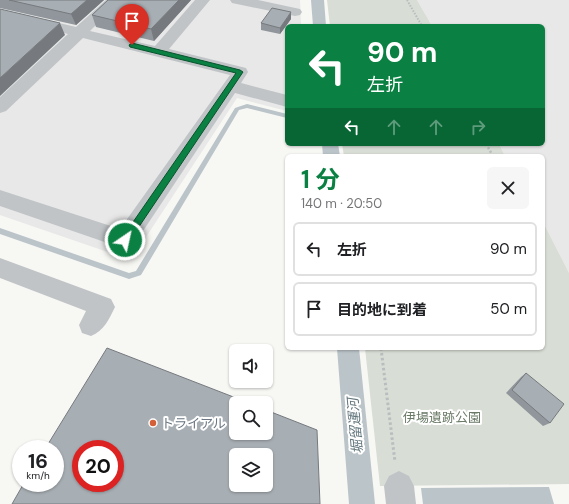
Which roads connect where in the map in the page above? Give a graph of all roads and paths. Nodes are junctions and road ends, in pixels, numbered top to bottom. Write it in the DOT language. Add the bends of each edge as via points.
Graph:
graph roads {
  1 [pos="114,0"];
  2 [pos="204,0"];
  3 [pos="236,0"];
  4 [pos="408,0"];
  5 [pos="0,13"];
  6 [pos="295,13"];
  7 [pos="421,24"];
  8 [pos="79,32"];
  9 [pos="158,52"];
  10 [pos="230,86"];
  11 [pos="285,100"];
  12 [pos="0,107"];
  13 [pos="0,198"];
  14 [pos="0,268"];
  15 [pos="91,325"];
  16 [pos="381,350"];
  17 [pos="400,495"];
  1 -- 8 [label="lane"];
  2 -- 9 [label="lane"];
  3 -- 6 [label="lane"];
  4 -- 7 [label="path"];
  5 -- 8 [label="lane"];
  8 -- 9 [label="lane"];
  8 -- 12 [label="lane"];
  9 -- 10 [label="lane" via="240,72"];
  10 -- 11 [label="lane"];
  10 -- 13 [label="lane" via="125,240"];
  14 -- 15 [label="lane" via="104,307"];
  16 -- 17 [label="path"];
}
